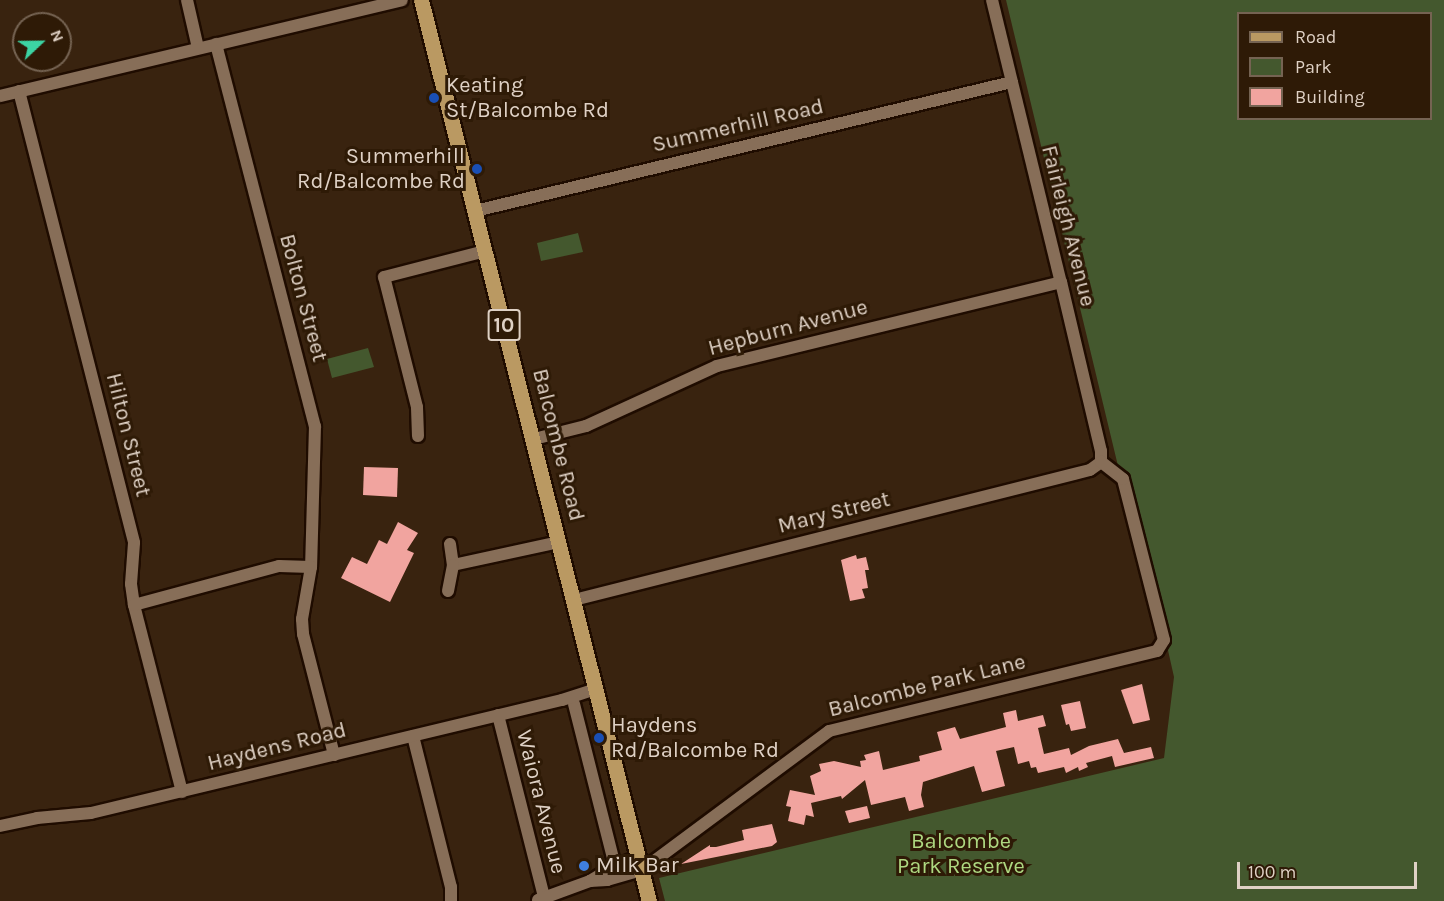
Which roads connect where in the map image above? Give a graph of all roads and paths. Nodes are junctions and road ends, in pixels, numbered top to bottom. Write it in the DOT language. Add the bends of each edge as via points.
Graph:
graph roads {
  1 [pos="187,0"];
  2 [pos="402,0"];
  3 [pos="421,0"];
  4 [pos="992,0"];
  5 [pos="216,44"];
  6 [pos="198,48"];
  7 [pos="1012,82"];
  8 [pos="19,91"];
  9 [pos="0,96"];
  10 [pos="475,211"];
  11 [pos="485,251"];
  12 [pos="1061,282"];
  13 [pos="418,436"];
  14 [pos="534,439"];
  15 [pos="1101,462"];
  16 [pos="560,542"];
  17 [pos="450,544"];
  18 [pos="453,565"];
  19 [pos="311,567"];
  20 [pos="448,591"];
  21 [pos="574,600"];
  22 [pos="134,605"];
  23 [pos="598,694"];
  24 [pos="568,702"];
  25 [pos="498,716"];
  26 [pos="413,736"];
  27 [pos="334,755"];
  28 [pos="182,792"];
  29 [pos="0,826"];
  30 [pos="640,864"];
  31 [pos="615,866"];
  32 [pos="590,881"];
  33 [pos="541,899"];
  34 [pos="451,901"];
  35 [pos="649,901"];
  1 -- 6 [label="street"];
  2 -- 5 [label="street"];
  3 -- 10 [label="main road, Balcombe Road / 10"];
  4 -- 7 [label="street, Fairleigh Avenue"];
  5 -- 6 [label="street"];
  5 -- 19 [label="street, Bolton Street" via="315,426"];
  6 -- 8 [label="street"];
  7 -- 10 [label="street, Summerhill Road"];
  7 -- 12 [label="street, Fairleigh Avenue"];
  8 -- 9 [label="street"];
  8 -- 22 [label="street, Hilton Street" via="134,543 130,584"];
  10 -- 11 [label="main road, Balcombe Road / 10"];
  11 -- 13 [label="street" via="384,277 417,407"];
  11 -- 14 [label="main road, Balcombe Road / 10"];
  12 -- 14 [label="street, Hepburn Avenue" via="717,366 586,426"];
  12 -- 15 [label="street, Fairleigh Avenue"];
  14 -- 16 [label="main road, Balcombe Road / 10"];
  15 -- 21 [label="street, Mary Street" via="1090,471"];
  15 -- 30 [label="street, Balcombe Park Lane" via="1123,479 1164,640 1157,651 829,731"];
  16 -- 18 [label="street"];
  16 -- 21 [label="main road, Balcombe Road / 10"];
  17 -- 18 [label="street"];
  18 -- 20 [label="street"];
  19 -- 22 [label="street" via="279,566"];
  19 -- 27 [label="street, Bolton Street" via="303,634"];
  21 -- 23 [label="main road, Balcombe Road / 10"];
  22 -- 28 [label="street, Hilton Street"];
  23 -- 24 [label="street, Haydens Road"];
  23 -- 30 [label="main road, Balcombe Road / 10"];
  24 -- 25 [label="street, Haydens Road"];
  24 -- 31 [label="street"];
  25 -- 26 [label="street, Haydens Road"];
  25 -- 33 [label="street, Waiora Avenue"];
  26 -- 27 [label="street, Haydens Road"];
  26 -- 34 [label="street"];
  27 -- 28 [label="street, Haydens Road"];
  28 -- 29 [label="street, Haydens Road" via="91,813"];
  30 -- 31 [label="street"];
  30 -- 32 [label="street" via="607,880"];
  30 -- 35 [label="main road, Balcombe Road / 10"];
  31 -- 32 [label="street"];
  32 -- 33 [label="street"];
}
